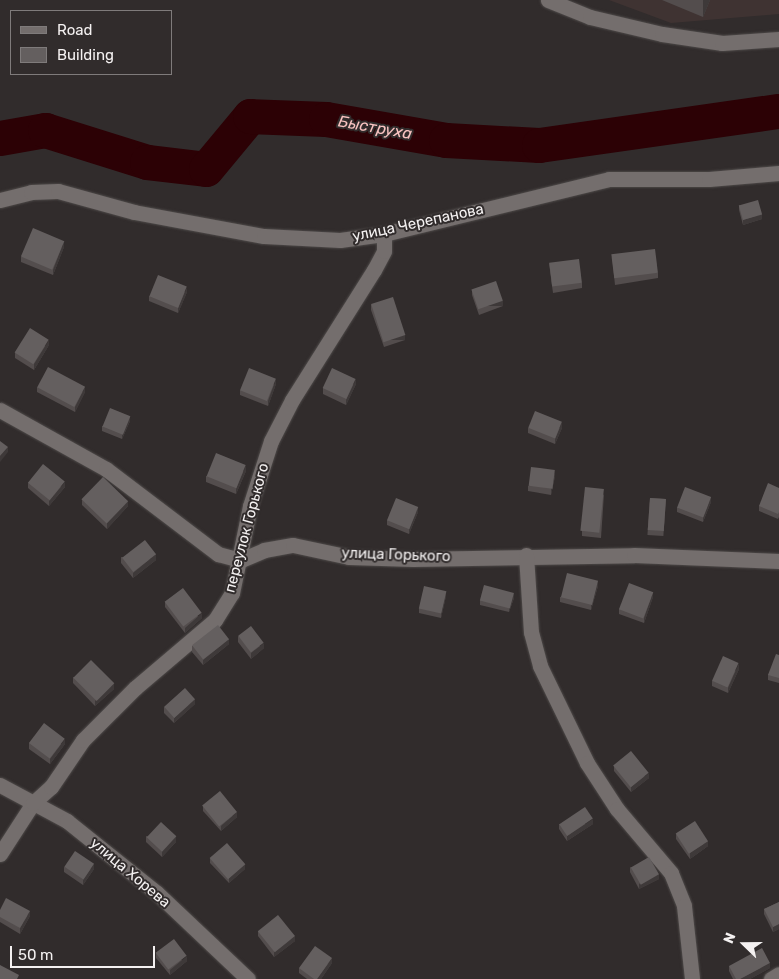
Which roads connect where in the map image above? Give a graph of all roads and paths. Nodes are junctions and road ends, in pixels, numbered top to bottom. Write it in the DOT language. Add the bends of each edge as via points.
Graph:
graph roads {
  1 [pos="548,0"];
  2 [pos="779,39"];
  3 [pos="779,173"];
  4 [pos="0,200"];
  5 [pos="384,234"];
  6 [pos="0,410"];
  7 [pos="526,555"];
  8 [pos="241,560"];
  9 [pos="779,561"];
  10 [pos="0,785"];
  11 [pos="33,803"];
  12 [pos="0,854"];
  13 [pos="779,974"];
  14 [pos="248,979"];
  15 [pos="692,979"];
  16 [pos="771,979"];
  1 -- 2 [label="street" via="590,17 662,34 722,43"];
  3 -- 5 [label="street, улица Черепанова" via="709,179 609,179"];
  4 -- 5 [label="street, улица Черепанова" via="31,192 58,191 134,212 264,236 340,240"];
  5 -- 8 [label="street, переулок Горького" via="384,251 374,270 292,400 271,442 250,506"];
  6 -- 8 [label="street" via="106,468 218,554"];
  7 -- 8 [label="street, улица Горького" via="413,559 349,556 294,545 264,550"];
  7 -- 9 [label="street, улица Горького" via="634,555"];
  7 -- 15 [label="street" via="530,632 540,666 587,763 617,809 671,873 684,906"];
  8 -- 11 [label="street, переулок Горького" via="232,593 215,620 135,688 83,740 51,787"];
  10 -- 11 [label="street, улица Хорева"];
  11 -- 12 [label="street, переулок Горького"];
  11 -- 14 [label="street, улица Хорева" via="67,822 157,893"];
  13 -- 16 [label="street"];
}
